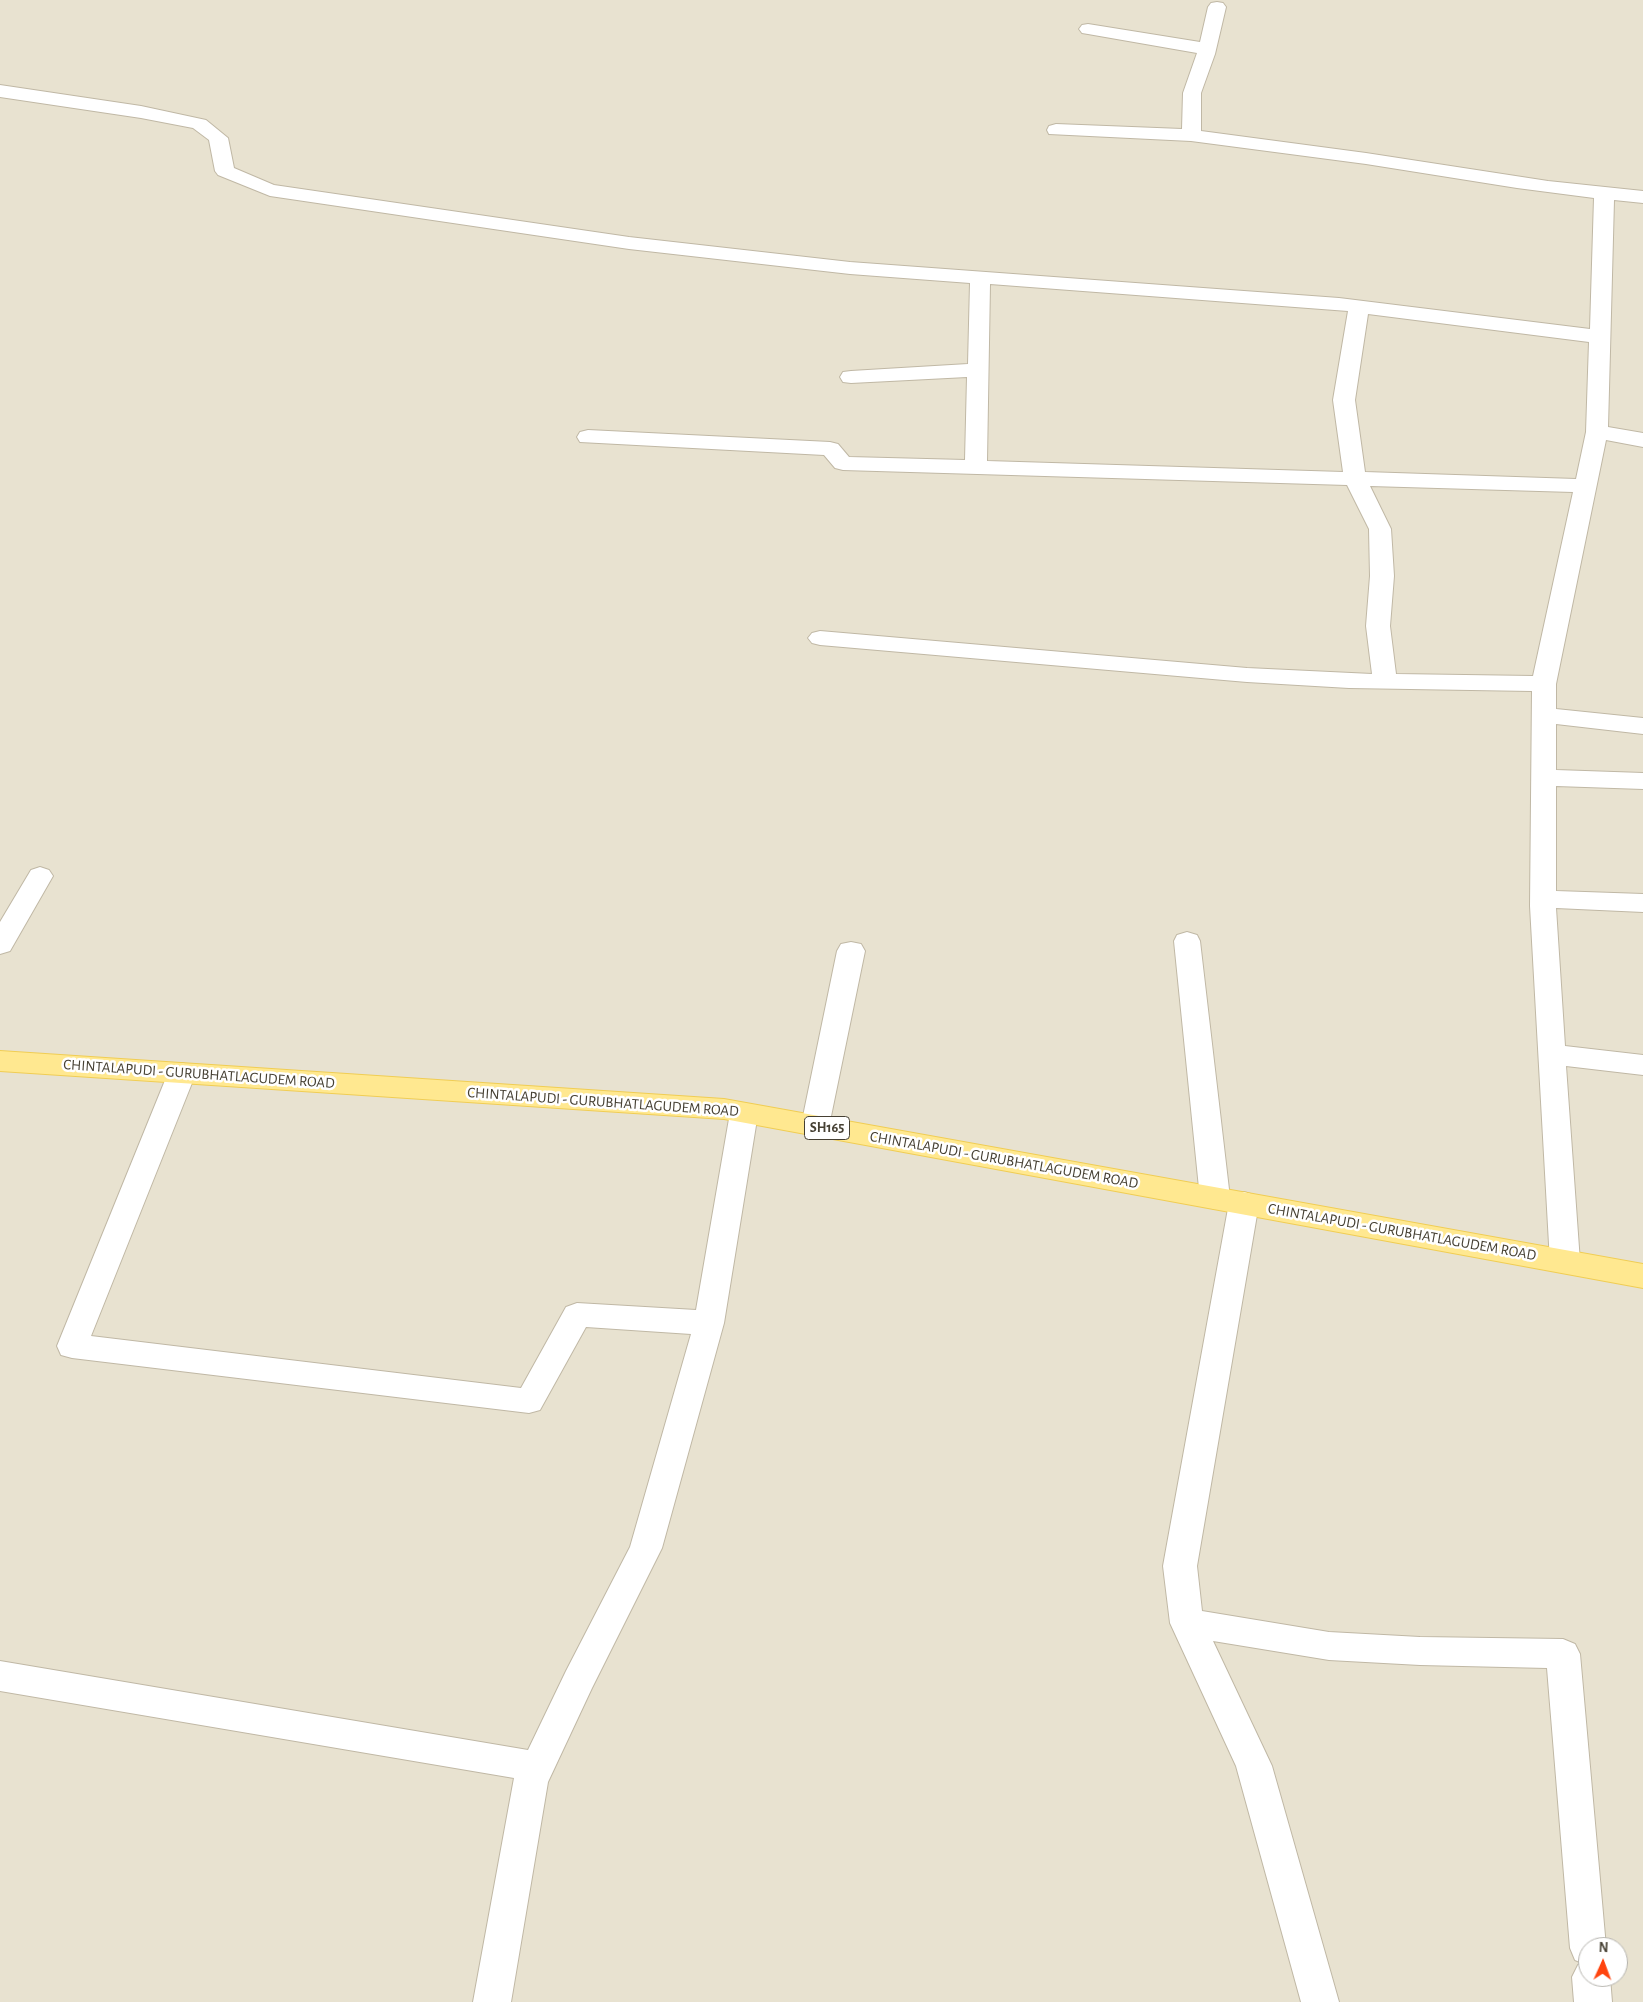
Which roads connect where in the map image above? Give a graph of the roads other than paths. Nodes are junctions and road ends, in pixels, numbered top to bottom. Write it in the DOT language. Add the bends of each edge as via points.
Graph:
graph roads {
  1 [pos="1217,8"];
  2 [pos="1088,29"];
  3 [pos="1207,49"];
  4 [pos="0,91"];
  5 [pos="1056,130"];
  6 [pos="1191,135"];
  7 [pos="1604,194"];
  8 [pos="1643,197"];
  9 [pos="980,277"];
  10 [pos="1359,307"];
  11 [pos="1600,336"];
  12 [pos="978,370"];
  13 [pos="851,377"];
  14 [pos="1597,432"];
  15 [pos="588,437"];
  16 [pos="1643,440"];
  17 [pos="976,467"];
  18 [pos="1355,478"];
  19 [pos="1586,486"];
  20 [pos="820,638"];
  21 [pos="1385,682"];
  22 [pos="1544,684"];
  23 [pos="1544,715"];
  24 [pos="1643,726"];
  25 [pos="1544,778"];
  26 [pos="1643,781"];
  27 [pos="40,876"];
  28 [pos="1543,898"];
  29 [pos="1643,903"];
  30 [pos="1187,941"];
  31 [pos="0,945"];
  32 [pos="851,951"];
  33 [pos="1552,1055"];
  34 [pos="0,1061"];
  35 [pos="1643,1065"];
  36 [pos="182,1073"];
  37 [pos="744,1113"];
  38 [pos="815,1126"];
  39 [pos="1229,1201"];
  40 [pos="1566,1262"];
  41 [pos="1643,1276"];
  42 [pos="709,1323"];
  43 [pos="1187,1623"];
  44 [pos="0,1676"];
  45 [pos="538,1768"];
  46 [pos="1587,1937"];
  47 [pos="1592,1987"];
  48 [pos="492,2002"];
  49 [pos="1320,2002"];
  50 [pos="1593,2002"];
  1 -- 3 [label="street"];
  2 -- 3 [label="street"];
  3 -- 6 [label="street" via="1192,93"];
  4 -- 9 [label="street" via="199,124 218,138 225,171 270,190 630,243 850,268"];
  5 -- 6 [label="street"];
  6 -- 7 [label="street"];
  7 -- 8 [label="street"];
  7 -- 11 [label="street"];
  9 -- 10 [label="street"];
  9 -- 12 [label="street"];
  10 -- 11 [label="street"];
  10 -- 18 [label="street" via="1344,400"];
  11 -- 14 [label="street"];
  12 -- 13 [label="street"];
  12 -- 17 [label="street"];
  14 -- 16 [label="street"];
  14 -- 19 [label="street"];
  15 -- 17 [label="street" via="830,449 843,463"];
  17 -- 18 [label="street"];
  18 -- 19 [label="street"];
  18 -- 21 [label="street" via="1380,529 1382,576 1378,626"];
  19 -- 22 [label="street"];
  20 -- 21 [label="street" via="1247,675"];
  21 -- 22 [label="street"];
  22 -- 23 [label="street"];
  23 -- 24 [label="street"];
  23 -- 25 [label="street"];
  25 -- 26 [label="street"];
  25 -- 28 [label="street"];
  27 -- 31 [label="street"];
  28 -- 29 [label="street"];
  28 -- 33 [label="street"];
  30 -- 39 [label="street"];
  32 -- 38 [label="street"];
  33 -- 35 [label="street"];
  33 -- 40 [label="street"];
  34 -- 36 [label="main road, CHINTALAPUDI - GURUBHATLAGUDEM ROAD / SH165"];
  36 -- 37 [label="main road, CHINTALAPUDI - GURUBHATLAGUDEM ROAD / SH165" via="724,1109"];
  36 -- 42 [label="street" via="72,1346 529,1401 577,1315"];
  37 -- 38 [label="main road, CHINTALAPUDI - GURUBHATLAGUDEM ROAD / SH165"];
  37 -- 42 [label="street"];
  38 -- 39 [label="main road, CHINTALAPUDI - GURUBHATLAGUDEM ROAD / SH165"];
  39 -- 40 [label="main road, CHINTALAPUDI - GURUBHATLAGUDEM ROAD / SH165"];
  39 -- 43 [label="street" via="1180,1566"];
  40 -- 41 [label="main road, CHINTALAPUDI - GURUBHATLAGUDEM ROAD / SH165"];
  42 -- 45 [label="street" via="646,1548"];
  43 -- 46 [label="street" via="1329,1646 1563,1654"];
  43 -- 49 [label="street" via="1254,1766"];
  44 -- 45 [label="street"];
  45 -- 48 [label="street" via="530,1782"];
  47 -- 50 [label="street"];
}
